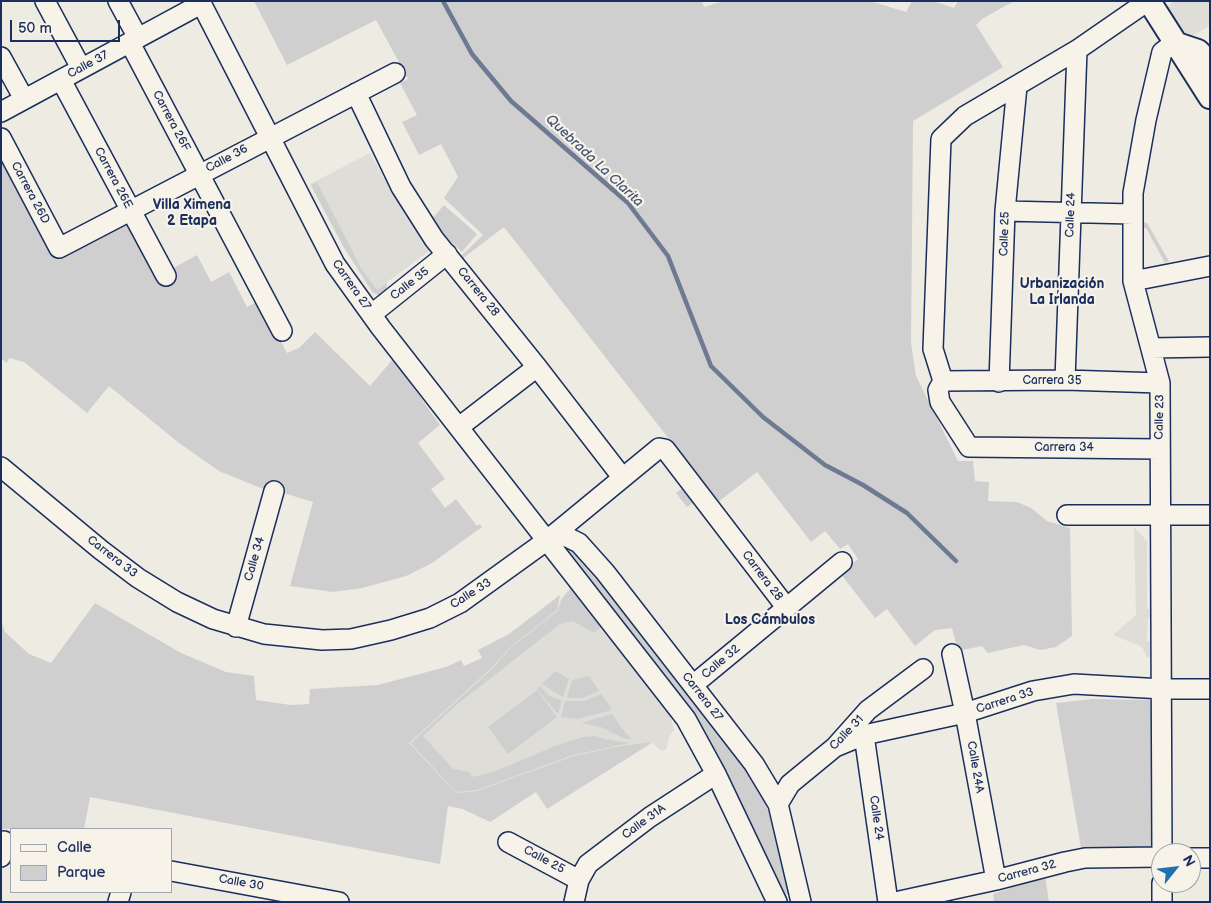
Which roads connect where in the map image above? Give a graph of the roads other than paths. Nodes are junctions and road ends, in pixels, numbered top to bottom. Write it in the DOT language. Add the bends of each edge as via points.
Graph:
graph roads {
  1 [pos="45,1"];
  2 [pos="118,1"];
  3 [pos="1148,1"];
  4 [pos="201,3"];
  5 [pos="134,41"];
  6 [pos="1174,43"];
  7 [pos="1077,50"];
  8 [pos="1,58"];
  9 [pos="1209,62"];
  10 [pos="82,68"];
  11 [pos="395,73"];
  12 [pos="61,80"];
  13 [pos="1017,86"];
  14 [pos="356,93"];
  15 [pos="1210,97"];
  16 [pos="24,99"];
  17 [pos="1,112"];
  18 [pos="269,137"];
  19 [pos="1,138"];
  20 [pos="199,174"];
  21 [pos="130,211"];
  22 [pos="1005,211"];
  23 [pos="1071,213"];
  24 [pos="1133,214"];
  25 [pos="59,248"];
  26 [pos="447,254"];
  27 [pos="1210,266"];
  28 [pos="166,276"];
  29 [pos="1133,281"];
  30 [pos="372,314"];
  31 [pos="282,331"];
  32 [pos="1151,348"];
  33 [pos="1210,348"];
  34 [pos="538,367"];
  35 [pos="1065,380"];
  36 [pos="943,381"];
  37 [pos="999,382"];
  38 [pos="1160,383"];
  39 [pos="459,427"];
  40 [pos="665,449"];
  41 [pos="1160,449"];
  42 [pos="1,467"];
  43 [pos="622,477"];
  44 [pos="274,492"];
  45 [pos="1210,514"];
  46 [pos="1162,515"];
  47 [pos="1066,516"];
  48 [pos="546,541"];
  49 [pos="842,562"];
  50 [pos="786,607"];
  51 [pos="236,627"];
  52 [pos="952,654"];
  53 [pos="923,669"];
  54 [pos="693,685"];
  55 [pos="1162,689"];
  56 [pos="1210,689"];
  57 [pos="965,713"];
  58 [pos="864,734"];
  59 [pos="835,747"];
  60 [pos="716,774"];
  61 [pos="778,804"];
  62 [pos="508,842"];
  63 [pos="1162,843"];
  64 [pos="1151,857"];
  65 [pos="172,871"];
  66 [pos="579,880"];
  67 [pos="996,880"];
  68 [pos="250,893"];
  69 [pos="339,902"];
  70 [pos="574,902"];
  71 [pos="777,902"];
  72 [pos="801,902"];
  73 [pos="888,902"];
  74 [pos="895,902"];
  1 -- 10 [label="street"];
  2 -- 5 [label="street"];
  3 -- 6 [label="main road"];
  3 -- 7 [label="street"];
  4 -- 5 [label="street, Calle 37"];
  4 -- 18 [label="street, Carrera 27"];
  5 -- 10 [label="street, Calle 37"];
  5 -- 20 [label="street, Carrera 26F"];
  6 -- 9 [label="main road" via="1198,51"];
  6 -- 15 [label="main road"];
  6 -- 24 [label="street, Calle 23" via="1162,52 1146,120 1133,193"];
  7 -- 13 [label="street"];
  7 -- 23 [label="street, Calle 24"];
  8 -- 16 [label="street"];
  10 -- 12 [label="street, Calle 37"];
  11 -- 14 [label="street, Calle 36"];
  12 -- 16 [label="street, Calle 37"];
  12 -- 21 [label="street, Carrera 26E"];
  13 -- 22 [label="street, Calle 25"];
  13 -- 36 [label="street" via="965,116 941,139 933,349"];
  14 -- 18 [label="street, Calle 36"];
  14 -- 26 [label="street, Carrera 28" via="401,187"];
  16 -- 17 [label="street, Calle 37"];
  18 -- 20 [label="street, Calle 36"];
  18 -- 30 [label="street, Carrera 27" via="335,264"];
  19 -- 25 [label="street, Carrera 26D"];
  20 -- 21 [label="street, Calle 36"];
  20 -- 31 [label="street, Carrera 26F"];
  21 -- 25 [label="street, Calle 36"];
  21 -- 28 [label="street, Carrera 26E"];
  22 -- 23 [label="street"];
  22 -- 37 [label="street, Calle 25"];
  23 -- 24 [label="street"];
  23 -- 35 [label="street, Calle 24"];
  24 -- 29 [label="street, Calle 23"];
  26 -- 30 [label="street, Calle 35"];
  26 -- 34 [label="street, Carrera 28"];
  27 -- 29 [label="street"];
  29 -- 32 [label="street, Calle 23"];
  30 -- 39 [label="street, Carrera 27"];
  32 -- 33 [label="street"];
  32 -- 38 [label="street, Calle 23"];
  34 -- 39 [label="street"];
  34 -- 43 [label="street, Carrera 28"];
  35 -- 37 [label="street, Carrera 35"];
  35 -- 38 [label="street, Carrera 35"];
  36 -- 37 [label="street, Carrera 35"];
  36 -- 41 [label="street, Carrera 34" via="938,390 940,402 969,448"];
  38 -- 41 [label="street, Calle 23"];
  39 -- 48 [label="street, Carrera 27"];
  40 -- 43 [label="street, Calle 33" via="659,448"];
  40 -- 50 [label="street, Carrera 28"];
  41 -- 46 [label="street, Calle 23"];
  42 -- 51 [label="street, Carrera 33" via="138,578 176,602"];
  43 -- 48 [label="street, Calle 33"];
  44 -- 51 [label="street, Calle 34"];
  45 -- 46 [label="street"];
  46 -- 47 [label="street"];
  46 -- 55 [label="street, Calle 23"];
  48 -- 51 [label="street, Calle 33" via="460,603 430,618 392,630 351,639 322,640 264,634"];
  48 -- 54 [label="street, Carrera 27" via="565,536 579,543"];
  48 -- 60 [label="street, Carrera 27" via="686,719"];
  49 -- 50 [label="street, Calle 32"];
  50 -- 54 [label="street, Calle 32"];
  52 -- 57 [label="street, Calle 24A"];
  53 -- 59 [label="street, Calle 31" via="868,710"];
  54 -- 61 [label="street, Carrera 27" via="754,764"];
  55 -- 56 [label="street, Carrera 33"];
  55 -- 57 [label="street, Carrera 33" via="1074,684 1033,691"];
  55 -- 63 [label="street, Calle 23"];
  57 -- 58 [label="street, Carrera 33"];
  57 -- 67 [label="street, Calle 24A"];
  58 -- 59 [label="street, Carrera 33"];
  58 -- 73 [label="street, Calle 24"];
  59 -- 61 [label="street, Calle 31" via="790,784"];
  60 -- 66 [label="street, Calle 31A" via="650,816 588,864"];
  60 -- 71 [label="street, Carrera 27"];
  61 -- 72 [label="street, Carrera 27"];
  62 -- 66 [label="street, Calle 25"];
  64 -- 67 [label="street, Carrera 32" via="1085,858"];
  65 -- 68 [label="street, Calle 30"];
  66 -- 70 [label="street"];
  67 -- 74 [label="street, Carrera 32"];
  68 -- 69 [label="street, Calle 30"];
}
